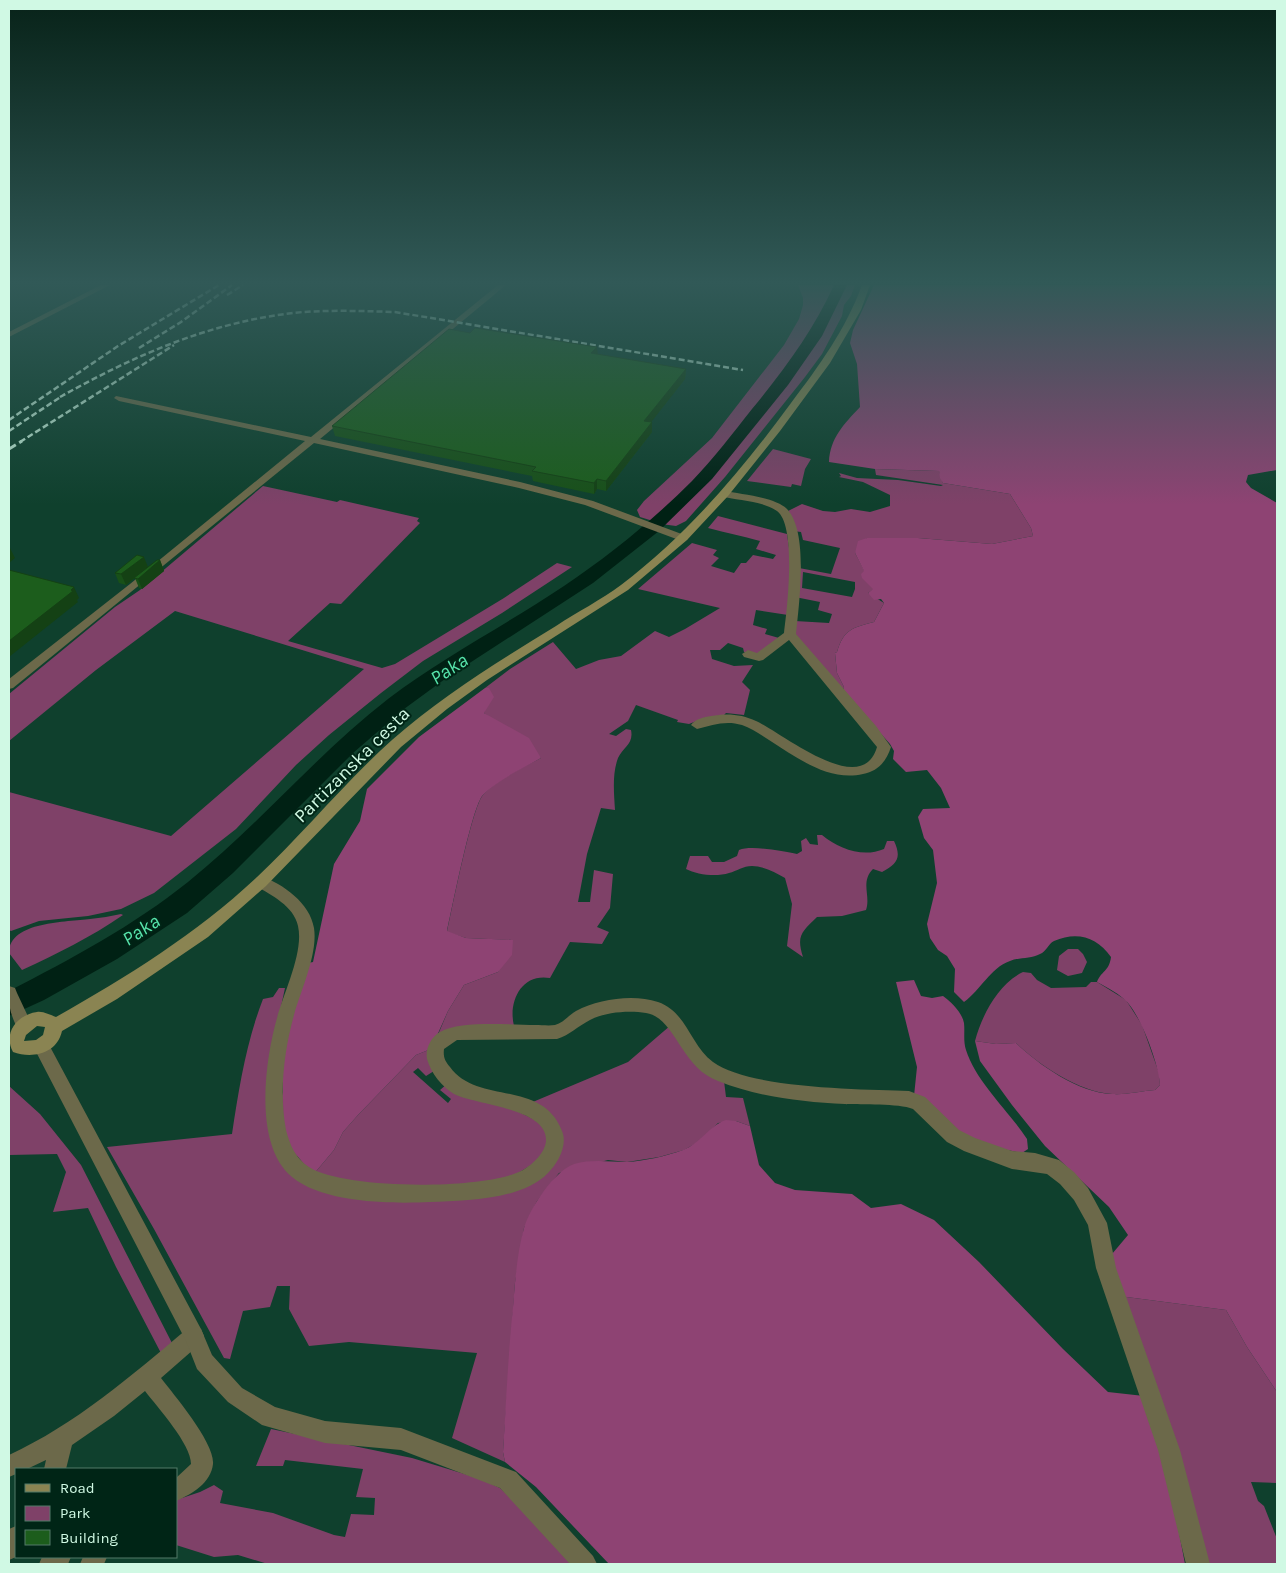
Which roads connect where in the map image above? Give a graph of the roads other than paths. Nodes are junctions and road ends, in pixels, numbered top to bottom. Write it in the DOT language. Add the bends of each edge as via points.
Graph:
graph roads {
  1 [pos="412,358"];
  2 [pos="829,358"];
  3 [pos="119,398"];
  4 [pos="314,439"];
  5 [pos="724,494"];
  6 [pos="682,538"];
  7 [pos="790,634"];
  8 [pos="748,654"];
  9 [pos="9,685"];
  10 [pos="697,725"];
  11 [pos="261,882"];
  12 [pos="9,993"];
  13 [pos="21,1018"];
  14 [pos="54,1027"];
  15 [pos="13,1046"];
  16 [pos="41,1046"];
  17 [pos="194,1336"];
  18 [pos="147,1377"];
  19 [pos="62,1440"];
  20 [pos="9,1466"];
  21 [pos="55,1468"];
  22 [pos="178,1489"];
  23 [pos="585,1564"];
  24 [pos="1198,1564"];
  1 -- 4 [label="street"];
  2 -- 5 [label="main road, Partizanska cesta"];
  3 -- 4 [label="street"];
  4 -- 6 [label="street" via="520,484 589,503"];
  4 -- 9 [label="street"];
  5 -- 6 [label="main road, Partizanska cesta"];
  5 -- 7 [label="street" via="774,506 788,517 793,537 795,581"];
  6 -- 11 [label="main road, Partizanska cesta" via="624,588 483,676 404,737"];
  7 -- 8 [label="street" via="759,657"];
  7 -- 10 [label="street" via="884,747 882,758 875,765 862,770 843,771 818,763 793,751 751,723 714,719"];
  11 -- 14 [label="main road, Partizanska cesta" via="203,933 111,994"];
  11 -- 24 [label="street" via="277,890 301,912 307,928 277,1052 275,1103 281,1146 297,1171 311,1179 356,1190 428,1193 508,1185 529,1178 550,1158 555,1134 549,1122 534,1110 460,1089 435,1059 438,1043 457,1033 557,1032 586,1014 626,1006 664,1012 703,1066 720,1074 792,1090 909,1099 930,1112 953,1136 970,1145 1012,1160 1052,1166 1081,1194 1097,1223 1106,1268 1169,1450"];
  12 -- 13 [label="street"];
  13 -- 14 [label="main road" via="30,1022 42,1019 52,1022"];
  13 -- 15 [label="main road"];
  14 -- 16 [label="main road" via="51,1037"];
  15 -- 16 [label="main road" via="29,1050"];
  16 -- 17 [label="street"];
  17 -- 18 [label="street"];
  17 -- 23 [label="street" via="204,1362 235,1395 270,1417 325,1432 401,1439 508,1480"];
  18 -- 19 [label="street"];
  18 -- 22 [label="street" via="198,1448 202,1464 195,1477"];
  19 -- 20 [label="street"];
  19 -- 21 [label="street"];
}
